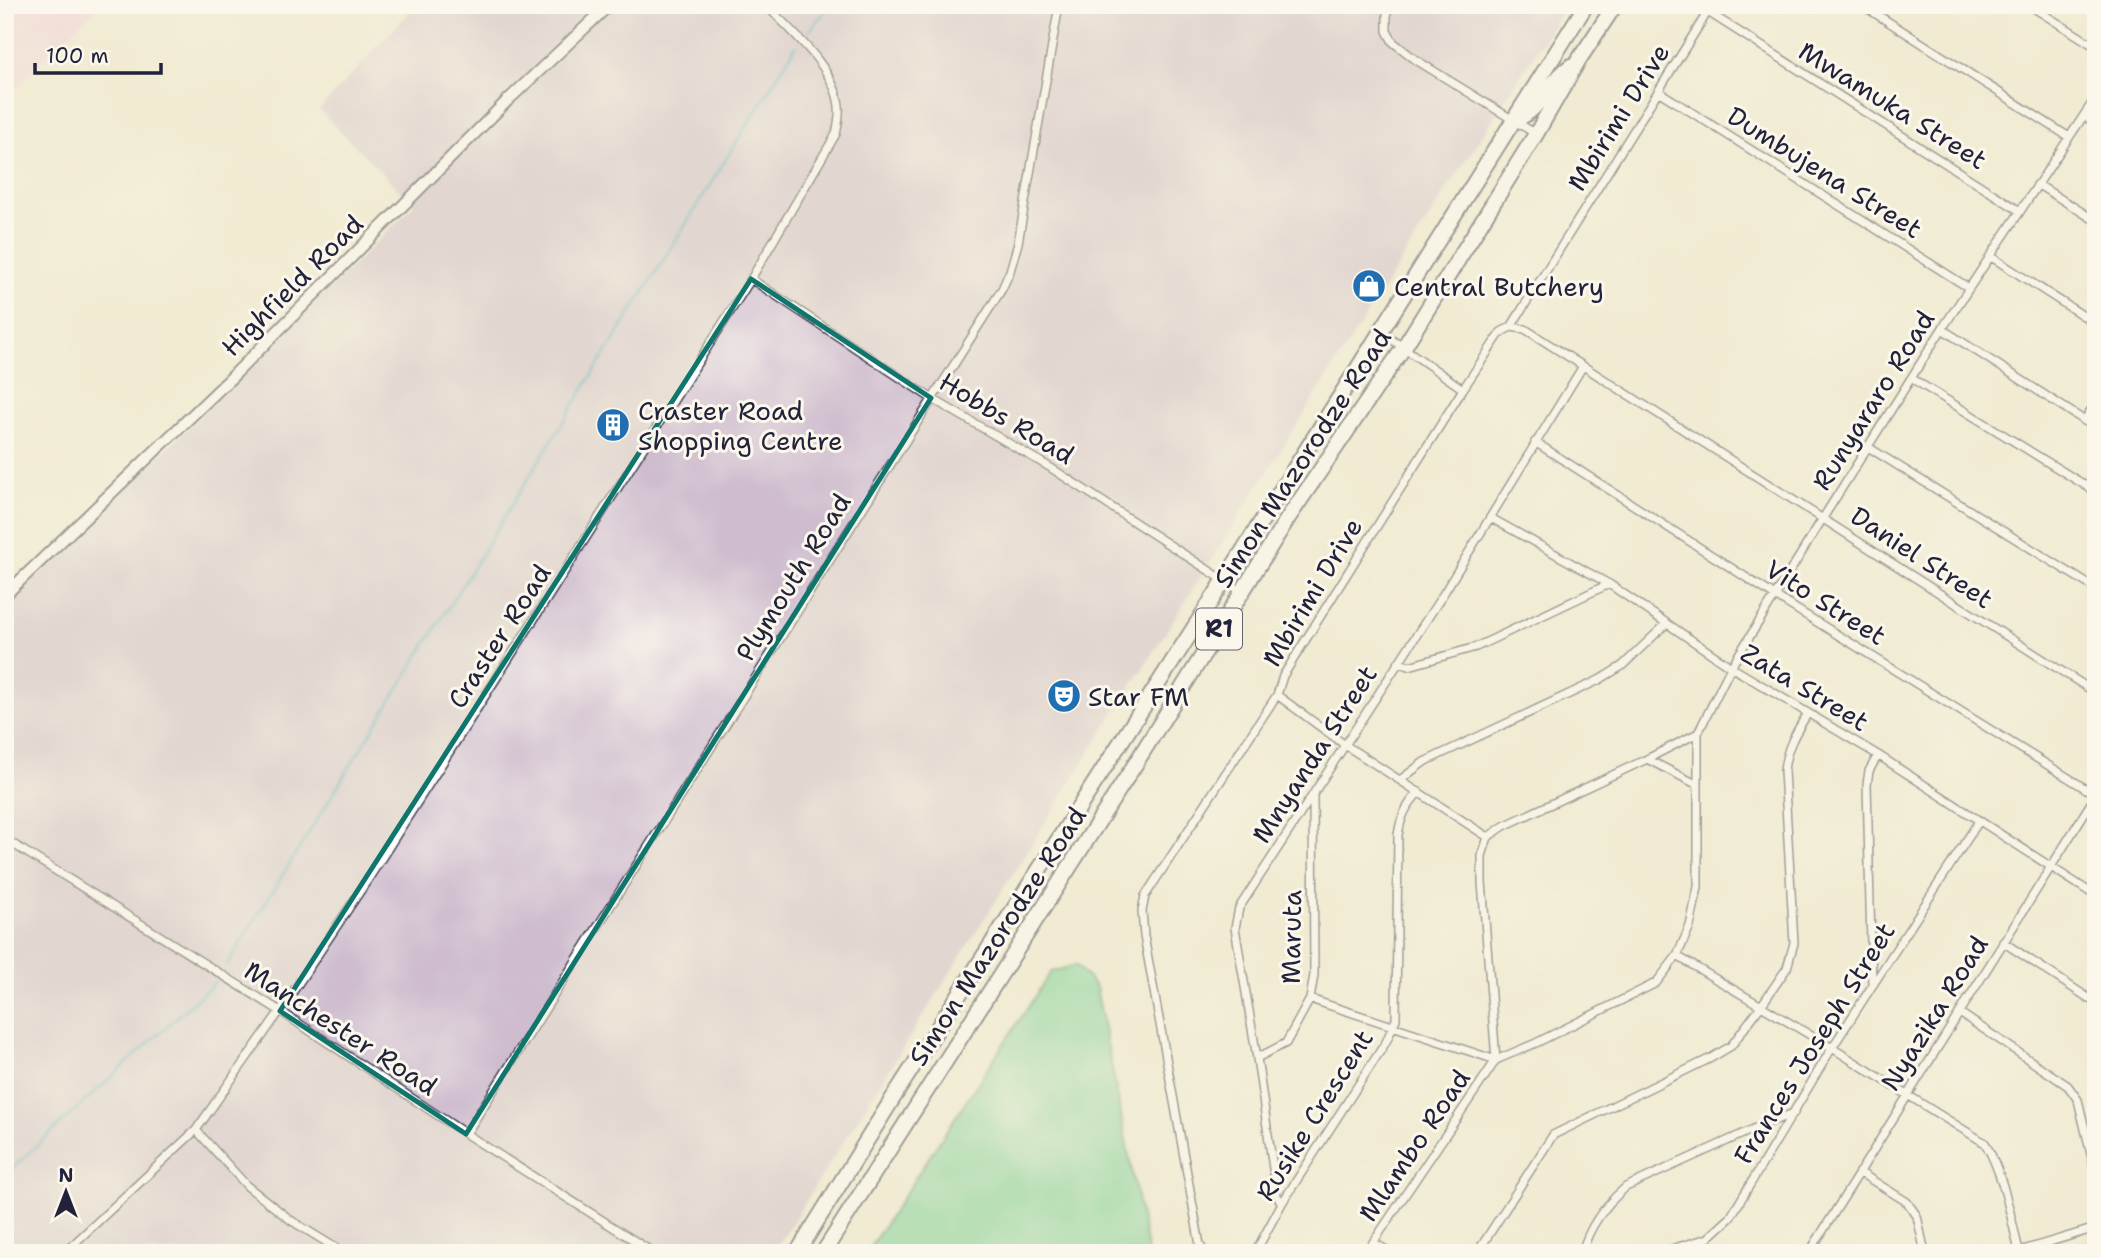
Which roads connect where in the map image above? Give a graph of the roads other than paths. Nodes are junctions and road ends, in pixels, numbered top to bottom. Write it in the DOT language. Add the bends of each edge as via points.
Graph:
graph roads {
  1 [pos="609,5"];
  2 [pos="766,5"];
  3 [pos="1059,5"];
  4 [pos="1387,5"];
  5 [pos="1586,5"];
  6 [pos="1615,5"];
  7 [pos="1862,5"];
  8 [pos="2029,5"];
  9 [pos="1710,9"];
  10 [pos="2096,47"];
  11 [pos="1578,61"];
  12 [pos="1658,91"];
  13 [pos="2096,97"];
  14 [pos="2085,117"];
  15 [pos="1515,120"];
  16 [pos="2096,123"];
  17 [pos="1536,134"];
  18 [pos="2068,137"];
  19 [pos="2037,184"];
  20 [pos="2020,211"];
  21 [pos="2096,221"];
  22 [pos="1990,256"];
  23 [pos="751,279"];
  24 [pos="1969,288"];
  25 [pos="2096,324"];
  26 [pos="1511,327"];
  27 [pos="1941,329"];
  28 [pos="1381,332"];
  29 [pos="1404,347"];
  30 [pos="1583,366"];
  31 [pos="1911,378"];
  32 [pos="1463,389"];
  33 [pos="931,398"];
  34 [pos="2096,402"];
  35 [pos="2084,421"];
  36 [pos="2096,428"];
  37 [pos="1535,442"];
  38 [pos="1868,447"];
  39 [pos="2096,492"];
  40 [pos="1288,518"];
  41 [pos="1491,518"];
  42 [pos="1823,518"];
  43 [pos="1224,581"];
  44 [pos="1609,584"];
  45 [pos="2096,589"];
  46 [pos="1242,593"];
  47 [pos="5,595"];
  48 [pos="1775,596"];
  49 [pos="1665,624"];
  50 [pos="1399,663"];
  51 [pos="1731,667"];
  52 [pos="2096,693"];
  53 [pos="1277,695"];
  54 [pos="1808,713"];
  55 [pos="1698,733"];
  56 [pos="1345,745"];
  57 [pos="1878,755"];
  58 [pos="1647,759"];
  59 [pos="1400,780"];
  60 [pos="1696,784"];
  61 [pos="1419,792"];
  62 [pos="1312,793"];
  63 [pos="2096,795"];
  64 [pos="1979,821"];
  65 [pos="1488,837"];
  66 [pos="5,839"];
  67 [pos="2050,867"];
  68 [pos="2096,896"];
  69 [pos="2003,942"];
  70 [pos="1677,956"];
  71 [pos="1872,986"];
  72 [pos="1310,999"];
  73 [pos="2096,1003"];
  74 [pos="1761,1006"];
  75 [pos="280,1011"];
  76 [pos="1960,1013"];
  77 [pos="1393,1026"];
  78 [pos="1832,1048"];
  79 [pos="1257,1058"];
  80 [pos="1496,1060"];
  81 [pos="1908,1094"];
  82 [pos="1794,1113"];
  83 [pos="197,1130"];
  84 [pos="466,1134"];
  85 [pos="1859,1172"];
  86 [pos="2096,1175"];
  87 [pos="1282,1203"];
  88 [pos="2096,1228"];
  89 [pos="1373,1242"];
  90 [pos="2016,1252"];
  91 [pos="64,1253"];
  92 [pos="338,1253"];
  93 [pos="654,1253"];
  94 [pos="797,1253"];
  95 [pos="822,1253"];
  96 [pos="1205,1253"];
  97 [pos="1255,1253"];
  98 [pos="1366,1253"];
  99 [pos="1391,1253"];
  100 [pos="1477,1253"];
  101 [pos="1582,1253"];
  102 [pos="1658,1253"];
  103 [pos="1809,1253"];
  104 [pos="1925,1253"];
  1 -- 47 [label="street, Highfield Road"];
  2 -- 23 [label="street, Craster Road" via="825,69 836,88 840,109 836,134"];
  3 -- 33 [label="street, Plymouth Road" via="1010,271"];
  4 -- 15 [label="street" via="1387,31 1393,42"];
  5 -- 15 [label="highway, Simon Mazorodze Road / R1"];
  6 -- 11 [label="highway, Simon Mazorodze Road / R1"];
  7 -- 18 [label="street"];
  8 -- 10 [label="street"];
  9 -- 12 [label="street, Mbirimi Drive"];
  9 -- 20 [label="street, Mwamuka Street"];
  11 -- 15 [label="highway" via="1555,80 1532,112"];
  11 -- 17 [label="highway, Simon Mazorodze Road / R1"];
  12 -- 24 [label="street, Dumbujena Street"];
  12 -- 26 [label="street, Mbirimi Drive"];
  13 -- 14 [label="street, Runyararo Road"];
  14 -- 16 [label="street"];
  14 -- 18 [label="street, Runyararo Road"];
  15 -- 17 [label="street"];
  15 -- 28 [label="highway, Simon Mazorodze Road / R1"];
  17 -- 29 [label="highway, Simon Mazorodze Road / R1"];
  18 -- 19 [label="street, Runyararo Road"];
  19 -- 20 [label="street, Runyararo Road"];
  19 -- 21 [label="street"];
  20 -- 22 [label="street, Runyararo Road"];
  22 -- 24 [label="street, Runyararo Road"];
  22 -- 25 [label="street"];
  23 -- 33 [label="street, Hobbs Road"];
  23 -- 75 [label="street, Craster Road"];
  24 -- 27 [label="street, Runyararo Road"];
  26 -- 30 [label="street, Daniel Street" via="1525,329"];
  26 -- 32 [label="street, Mbirimi Drive" via="1501,332"];
  27 -- 31 [label="street, Runyararo Road"];
  27 -- 35 [label="street"];
  28 -- 29 [label="street"];
  28 -- 43 [label="highway, Simon Mazorodze Road / R1"];
  29 -- 32 [label="street"];
  29 -- 40 [label="highway, Simon Mazorodze Road / R1"];
  30 -- 37 [label="street, Mnyanda Street"];
  30 -- 42 [label="street, Daniel Street"];
  31 -- 38 [label="street, Runyararo Road"];
  31 -- 39 [label="street"];
  32 -- 53 [label="street, Mbirimi Drive" via="1283,676"];
  33 -- 43 [label="street, Hobbs Road" via="1051,468"];
  33 -- 84 [label="street, Plymouth Road"];
  34 -- 35 [label="street"];
  35 -- 36 [label="street"];
  37 -- 41 [label="street, Mnyanda Street"];
  37 -- 48 [label="street, Vito Street"];
  38 -- 42 [label="street, Runyararo Road"];
  38 -- 45 [label="street"];
  40 -- 43 [label="highway" via="1263,538 1242,571"];
  40 -- 46 [label="highway, Simon Mazorodze Road / R1"];
  41 -- 44 [label="street, Zata Street"];
  41 -- 50 [label="street, Mnyanda Street"];
  42 -- 48 [label="street, Runyararo Road"];
  42 -- 52 [label="street, Daniel Street"];
  43 -- 46 [label="street, Hobbs Road"];
  43 -- 94 [label="highway, Simon Mazorodze Road / R1"];
  44 -- 49 [label="street, Zata Street"];
  44 -- 50 [label="street" via="1476,646 1409,666"];
  46 -- 95 [label="highway, Simon Mazorodze Road / R1"];
  48 -- 51 [label="street, Runyararo Road"];
  48 -- 63 [label="street, Vito Street"];
  49 -- 51 [label="street, Zata Street"];
  49 -- 59 [label="street" via="1610,673 1424,762"];
  50 -- 56 [label="street, Mnyanda Street"];
  51 -- 54 [label="street, Zata Street"];
  51 -- 55 [label="street, Runyararo Road"];
  53 -- 56 [label="street"];
  53 -- 96 [label="street, Mbirimi Drive" via="1145,897 1142,911"];
  54 -- 57 [label="street, Zata Street"];
  54 -- 74 [label="street" via="1789,746 1784,771 1794,943 1787,968"];
  55 -- 58 [label="street"];
  55 -- 60 [label="street"];
  56 -- 59 [label="street"];
  56 -- 62 [label="street, Mnyanda Street"];
  57 -- 64 [label="street, Zata Street"];
  57 -- 71 [label="street" via="1867,784"];
  58 -- 60 [label="street"];
  58 -- 65 [label="street"];
  59 -- 61 [label="street"];
  60 -- 70 [label="street" via="1698,887 1690,926"];
  61 -- 65 [label="street"];
  61 -- 77 [label="street, Rusike Crescent" via="1406,806 1398,835 1398,1000"];
  62 -- 72 [label="street, Maruta" via="1314,975"];
  62 -- 79 [label="street, Mnyanda Street" via="1236,916"];
  63 -- 67 [label="street, Nyazika Road"];
  64 -- 67 [label="street, Zata Street"];
  64 -- 71 [label="street, Frances Joseph Street"];
  65 -- 80 [label="street" via="1482,882"];
  66 -- 75 [label="street, Manchester Road"];
  67 -- 68 [label="street, Zata Street"];
  67 -- 69 [label="street, Nyazika Road"];
  69 -- 73 [label="street"];
  69 -- 76 [label="street, Nyazika Road"];
  70 -- 74 [label="street"];
  70 -- 80 [label="street" via="1656,983"];
  71 -- 78 [label="street, Frances Joseph Street"];
  72 -- 77 [label="street"];
  72 -- 79 [label="street, Maruta" via="1286,1043"];
  74 -- 78 [label="street"];
  74 -- 100 [label="street" via="1731,1046 1553,1135"];
  75 -- 83 [label="street, Craster Road"];
  75 -- 84 [label="street, Manchester Road"];
  76 -- 81 [label="street, Nyazika Road"];
  76 -- 86 [label="street" via="2068,1086 2078,1100"];
  77 -- 80 [label="street"];
  77 -- 87 [label="street, Rusike Crescent"];
  78 -- 81 [label="street"];
  78 -- 82 [label="street, Frances Joseph Street"];
  79 -- 87 [label="street, Mnyanda Street" via="1277,1196"];
  80 -- 89 [label="street, Mlambo Road"];
  81 -- 85 [label="street, Nyazika Road"];
  81 -- 90 [label="street" via="1985,1143 2002,1180"];
  82 -- 101 [label="street" via="1626,1187 1611,1199 1588,1232"];
  82 -- 102 [label="street, Frances Joseph Street" via="1730,1218 1708,1238"];
  83 -- 91 [label="street, Craster Road"];
  83 -- 92 [label="street" via="247,1186"];
  84 -- 93 [label="street, Manchester Road"];
  85 -- 103 [label="street, Nyazika Road"];
  85 -- 104 [label="street" via="1907,1202 1917,1216"];
  87 -- 97 [label="street, Rusike Crescent"];
  88 -- 90 [label="street"];
  89 -- 98 [label="street, Mlambo Road"];
  89 -- 99 [label="street"];
}
